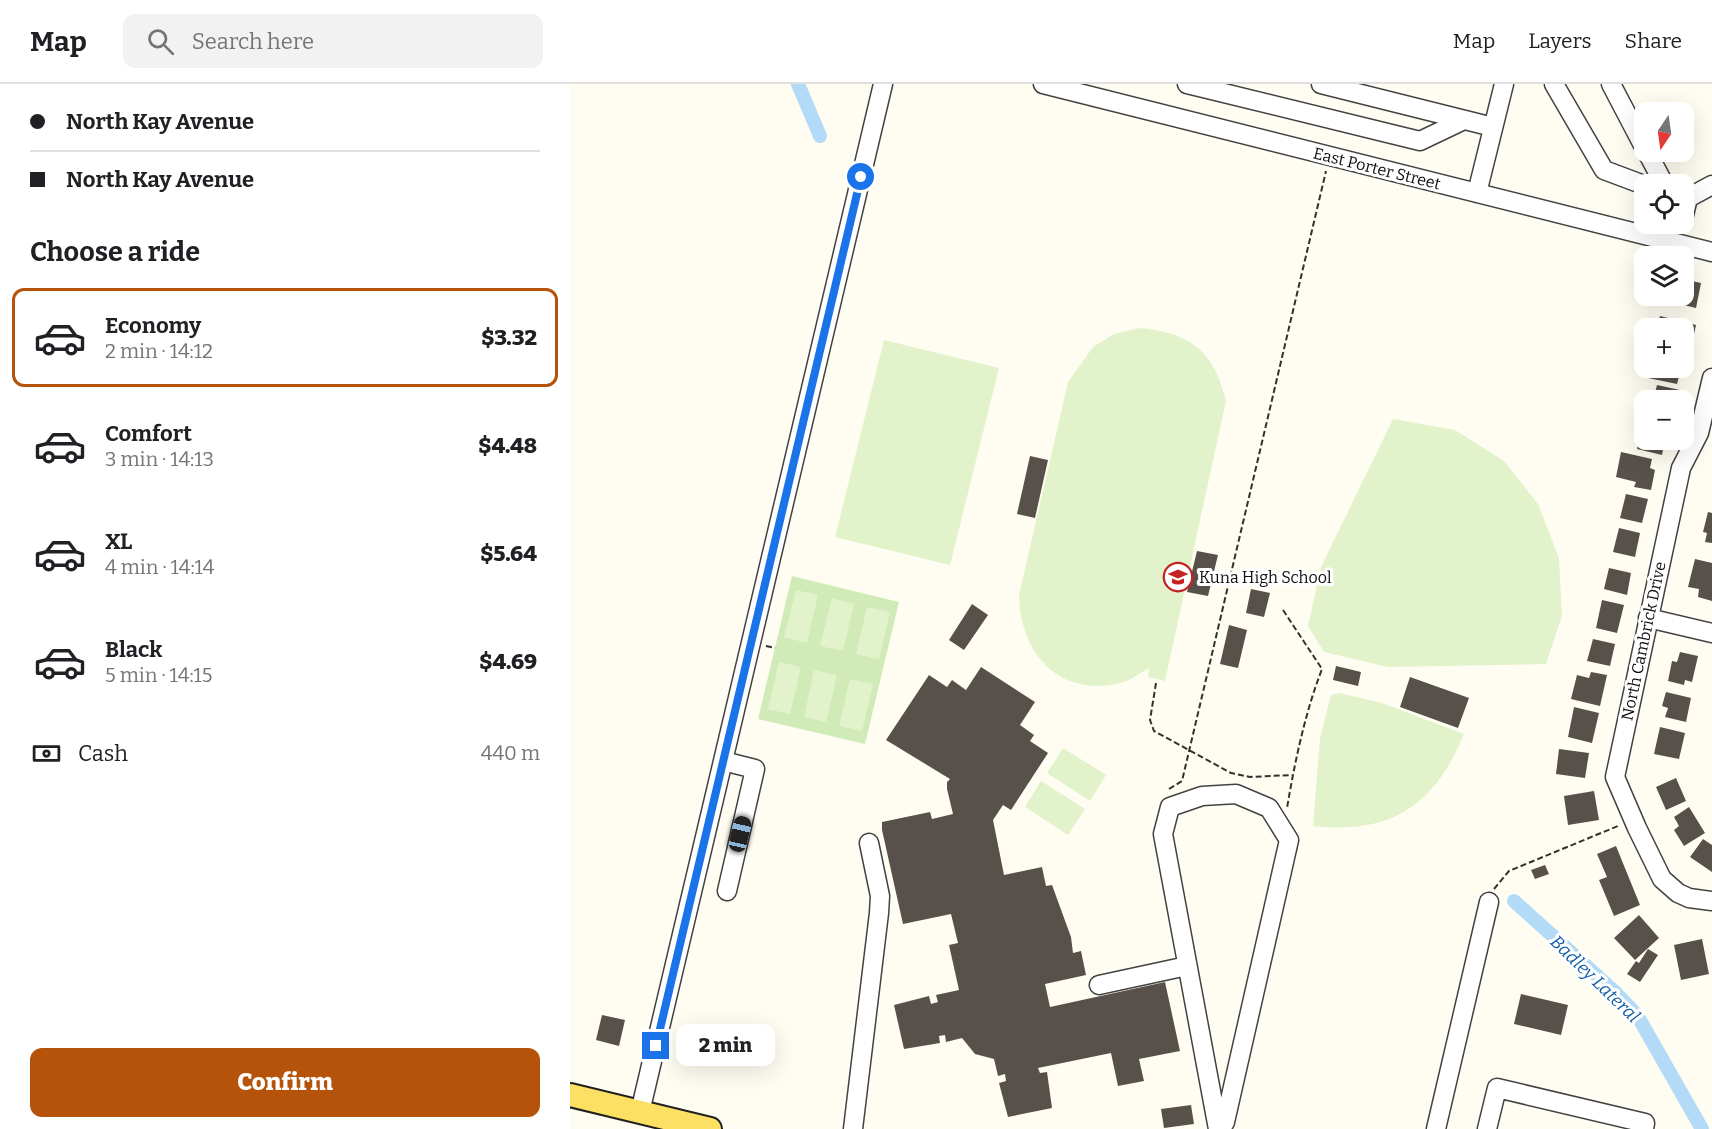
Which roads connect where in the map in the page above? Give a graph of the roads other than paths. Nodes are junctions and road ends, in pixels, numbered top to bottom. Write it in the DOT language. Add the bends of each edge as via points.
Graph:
graph roads {
  1 [pos="883,84"];
  2 [pos="1043,84"];
  3 [pos="1187,84"];
  4 [pos="1321,84"];
  5 [pos="1504,84"];
  6 [pos="1554,84"];
  7 [pos="1611,84"];
  8 [pos="1081,89"];
  9 [pos="1464,120"];
  10 [pos="1493,127"];
  11 [pos="1634,128"];
  12 [pos="1634,182"];
  13 [pos="1712,185"];
  14 [pos="1477,193"];
  15 [pos="1694,194"];
  16 [pos="1679,234"];
  17 [pos="1677,243"];
  18 [pos="1712,252"];
  19 [pos="1712,378"];
  20 [pos="1648,618"];
  21 [pos="1712,633"];
  22 [pos="723,761"];
  23 [pos="869,843"];
  24 [pos="727,891"];
  25 [pos="1490,898"];
  26 [pos="1712,901"];
  27 [pos="1187,966"];
  28 [pos="1099,984"];
  29 [pos="570,1095"];
  30 [pos="640,1112"];
  31 [pos="710,1129"];
  32 [pos="853,1129"];
  33 [pos="1219,1129"];
  34 [pos="1437,1129"];
  35 [pos="1487,1129"];
  36 [pos="1644,1129"];
  1 -- 22 [label="street"];
  2 -- 8 [label="street, East Porter Street"];
  3 -- 9 [label="street" via="1420,141"];
  4 -- 9 [label="street"];
  5 -- 10 [label="street"];
  6 -- 12 [label="street" via="1604,171"];
  7 -- 11 [label="street"];
  8 -- 14 [label="street, East Porter Street"];
  9 -- 10 [label="street"];
  10 -- 14 [label="street"];
  13 -- 15 [label="street"];
  14 -- 17 [label="street, East Porter Street"];
  16 -- 17 [label="street"];
  17 -- 18 [label="street, East Porter Street"];
  19 -- 20 [label="street, North Cambrick Drive" via="1699,433 1681,468"];
  20 -- 21 [label="street"];
  20 -- 26 [label="street, North Cambrick Drive" via="1615,777 1662,879 1689,898"];
  22 -- 24 [label="street" via="755,769"];
  22 -- 30 [label="street"];
  23 -- 32 [label="street" via="880,896"];
  25 -- 34 [label="street"];
  27 -- 28 [label="street"];
  27 -- 33 [label="street"];
  27 -- 33 [label="street" via="1162,834 1170,807 1202,796 1236,794 1269,808 1289,840 1225,1122"];
  29 -- 30 [label="main road"];
  30 -- 31 [label="main road"];
  35 -- 36 [label="street" via="1497,1088 1645,1123"];
}
